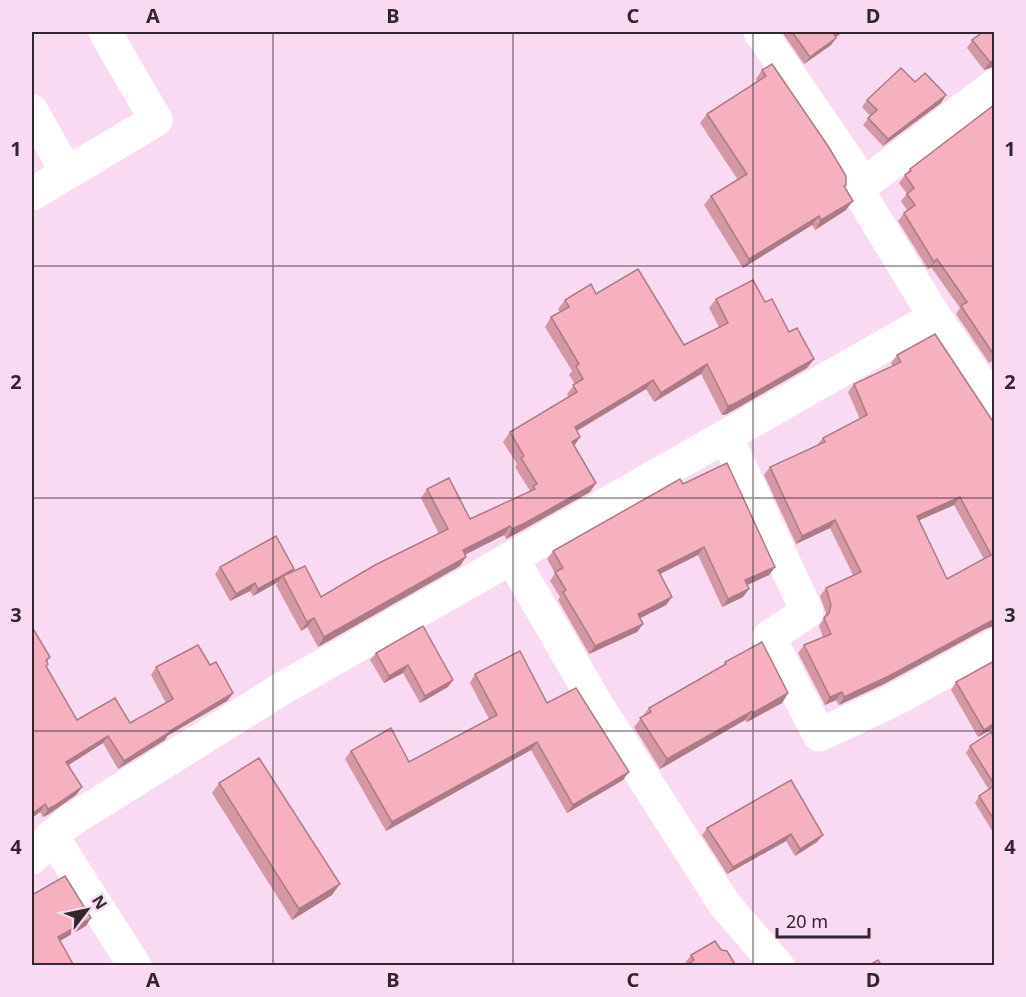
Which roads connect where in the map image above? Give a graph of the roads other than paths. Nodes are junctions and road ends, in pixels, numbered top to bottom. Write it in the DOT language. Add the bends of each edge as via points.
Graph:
graph roads {
  1 [pos="105,32"];
  2 [pos="760,32"];
  3 [pos="994,86"];
  4 [pos="32,111"];
  5 [pos="67,173"];
  6 [pos="864,184"];
  7 [pos="32,194"];
  8 [pos="935,317"];
  9 [pos="994,403"];
  10 [pos="726,436"];
  11 [pos="512,558"];
  12 [pos="994,645"];
  13 [pos="42,847"];
  14 [pos="135,966"];
  15 [pos="778,966"];
  1 -- 5 [label="street" via="156,120"];
  2 -- 6 [label="street"];
  3 -- 6 [label="street"];
  4 -- 5 [label="street"];
  5 -- 7 [label="street"];
  6 -- 8 [label="street" via="857,189"];
  8 -- 9 [label="street"];
  8 -- 10 [label="street"];
  10 -- 11 [label="street"];
  10 -- 12 [label="street" via="807,612 770,637 819,735 892,701"];
  11 -- 13 [label="street" via="283,688 80,815"];
  11 -- 15 [label="street" via="597,705 725,905"];
  13 -- 14 [label="street"];
}
